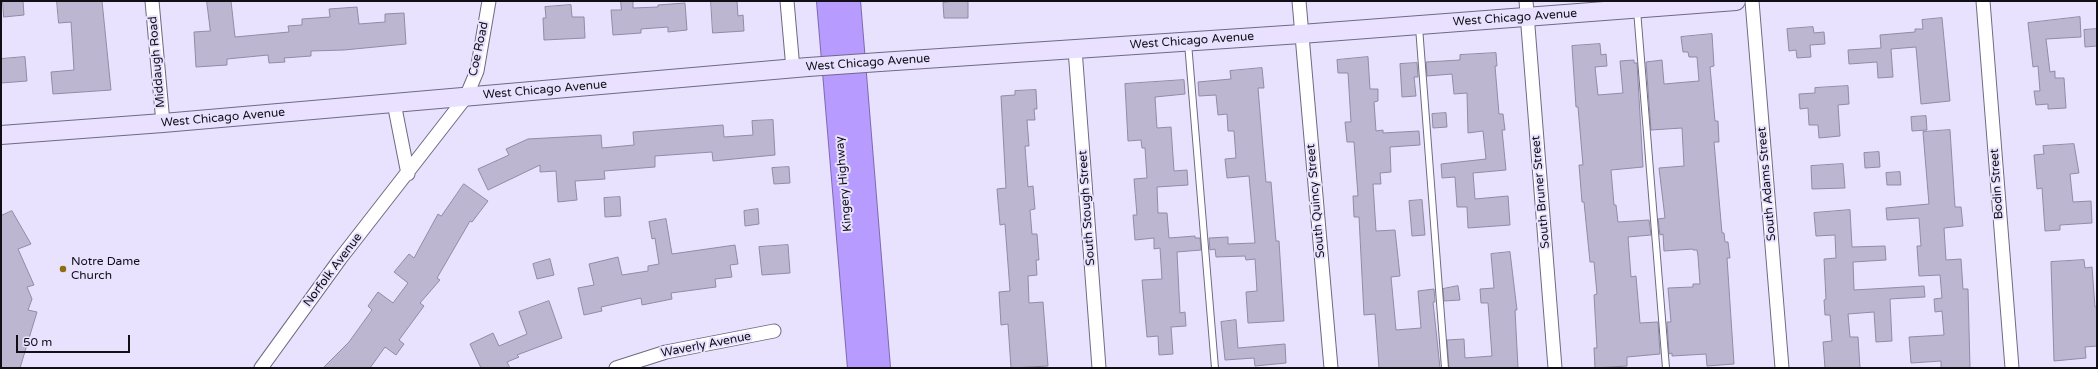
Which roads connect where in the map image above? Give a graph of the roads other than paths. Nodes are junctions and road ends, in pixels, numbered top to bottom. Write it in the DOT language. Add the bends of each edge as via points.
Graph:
graph roads {
  1 [pos="152,1"];
  2 [pos="489,1"];
  3 [pos="787,1"];
  4 [pos="828,1"];
  5 [pos="849,1"];
  6 [pos="1299,1"];
  7 [pos="1736,1"];
  8 [pos="1752,1"];
  9 [pos="1983,1"];
  10 [pos="1637,8"];
  11 [pos="1526,9"];
  12 [pos="1419,25"];
  13 [pos="1301,34"];
  14 [pos="1188,41"];
  15 [pos="1075,49"];
  16 [pos="801,68"];
  17 [pos="466,97"];
  18 [pos="394,104"];
  19 [pos="163,123"];
  20 [pos="1,134"];
  21 [pos="408,174"];
  22 [pos="774,331"];
  23 [pos="261,368"];
  24 [pos="616,368"];
  25 [pos="859,368"];
  26 [pos="879,368"];
  27 [pos="1099,368"];
  28 [pos="1215,368"];
  29 [pos="1331,368"];
  30 [pos="1445,368"];
  31 [pos="1555,368"];
  32 [pos="1666,368"];
  33 [pos="1782,368"];
  34 [pos="2012,368"];
  1 -- 19 [label="street, Middaugh Road"];
  2 -- 17 [label="street, Coe Road" via="476,71"];
  3 -- 16 [label="street"];
  4 -- 25 [label="highway, Kingery Highway"];
  5 -- 26 [label="highway, Kingery Highway"];
  6 -- 13 [label="street, South Quincy Street"];
  7 -- 10 [label="main road, West Chicago Avenue"];
  8 -- 33 [label="street, South Adams Street"];
  9 -- 34 [label="street, Bodin Street"];
  10 -- 11 [label="main road, West Chicago Avenue"];
  10 -- 32 [label="lane"];
  11 -- 12 [label="main road, West Chicago Avenue"];
  11 -- 31 [label="street, South Bruner Street"];
  12 -- 13 [label="main road, West Chicago Avenue"];
  12 -- 30 [label="lane"];
  13 -- 14 [label="main road, West Chicago Avenue"];
  13 -- 29 [label="street, South Quincy Street"];
  14 -- 15 [label="main road, West Chicago Avenue"];
  14 -- 28 [label="lane"];
  15 -- 16 [label="main road, West Chicago Avenue, bridge"];
  15 -- 27 [label="street, South Stough Street"];
  16 -- 17 [label="main road, West Chicago Avenue"];
  17 -- 18 [label="main road, West Chicago Avenue"];
  17 -- 21 [label="street, Norfolk Avenue"];
  18 -- 19 [label="main road, West Chicago Avenue"];
  18 -- 21 [label="street"];
  19 -- 20 [label="main road, West Chicago Avenue"];
  21 -- 23 [label="street, Norfolk Avenue" via="340,259"];
  22 -- 24 [label="street, Waverly Avenue" via="666,352"];
}
